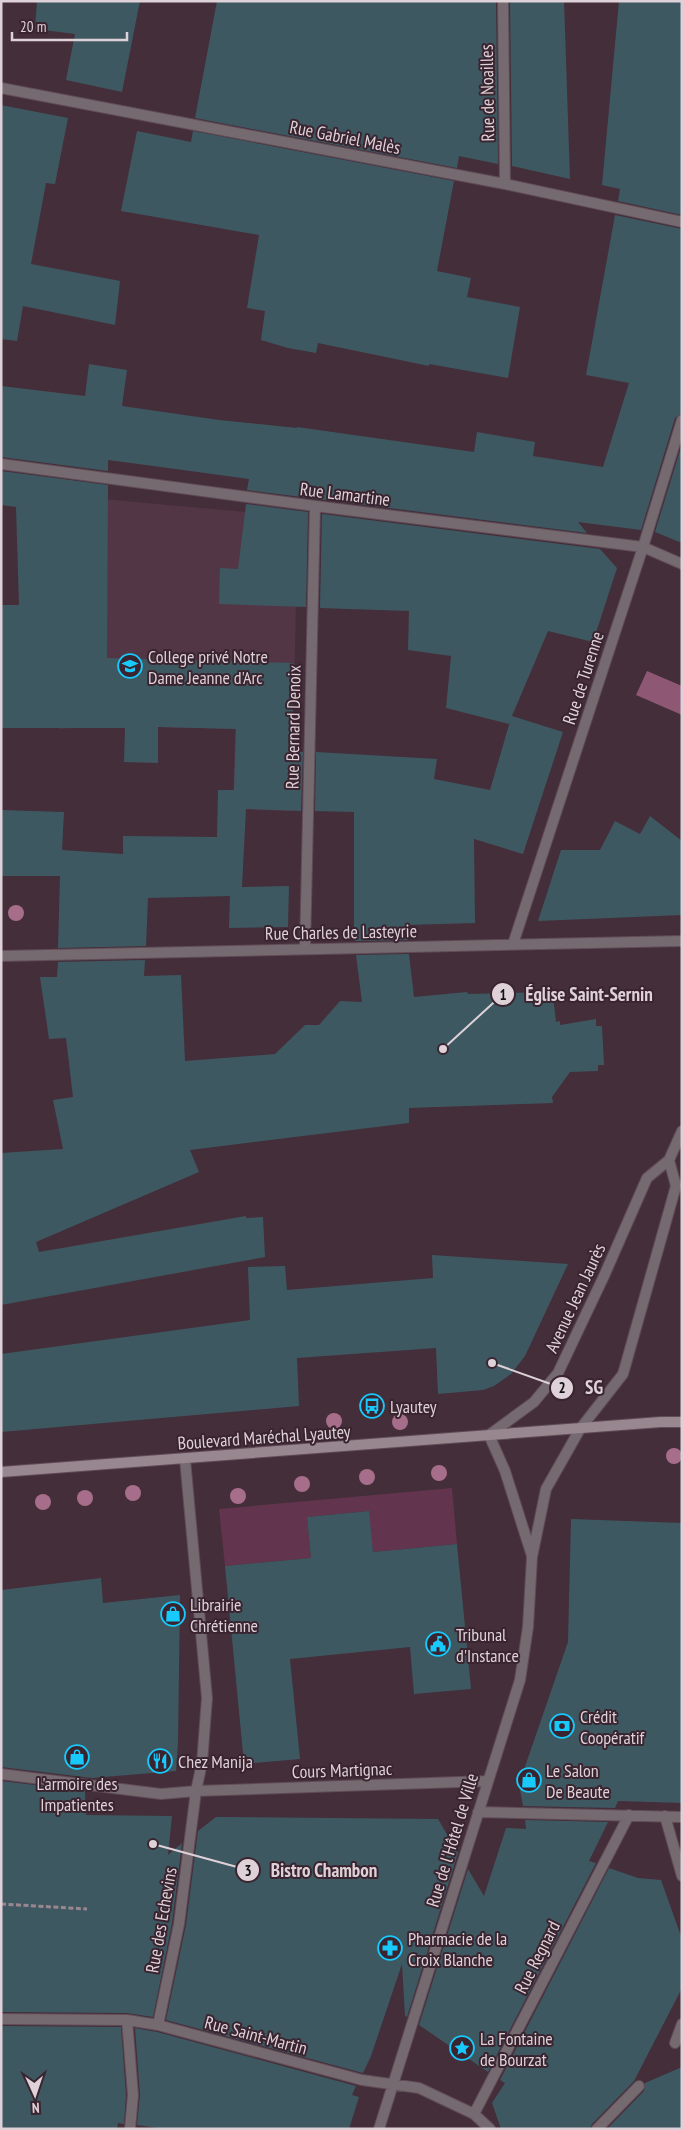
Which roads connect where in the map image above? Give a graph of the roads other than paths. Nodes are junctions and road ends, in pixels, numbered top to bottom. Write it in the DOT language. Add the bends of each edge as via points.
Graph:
graph roads {
  1 [pos="503,1"];
  2 [pos="1,88"];
  3 [pos="505,184"];
  4 [pos="682,222"];
  5 [pos="682,420"];
  6 [pos="1,464"];
  7 [pos="314,506"];
  8 [pos="643,547"];
  9 [pos="682,564"];
  10 [pos="682,941"];
  11 [pos="513,944"];
  12 [pos="305,950"];
  13 [pos="1,956"];
  14 [pos="682,1130"];
  15 [pos="669,1160"];
  16 [pos="682,1422"];
  17 [pos="580,1429"];
  18 [pos="489,1435"];
  19 [pos="185,1459"];
  20 [pos="1,1472"];
  21 [pos="532,1556"];
  22 [pos="1,1774"];
  23 [pos="488,1781"];
  24 [pos="196,1791"];
  25 [pos="478,1812"];
  26 [pos="629,1815"];
  27 [pos="665,1816"];
  28 [pos="682,1816"];
  29 [pos="682,1876"];
  30 [pos="1,2019"];
  31 [pos="127,2020"];
  32 [pos="682,2024"];
  33 [pos="158,2025"];
  34 [pos="675,2043"];
  35 [pos="394,2084"];
  36 [pos="638,2086"];
  37 [pos="474,2114"];
  38 [pos="130,2129"];
  39 [pos="379,2129"];
  40 [pos="490,2129"];
  41 [pos="597,2129"];
  1 -- 3 [label="street, Rue de Noailles"];
  2 -- 3 [label="street, Rue Gabriel Malès"];
  3 -- 4 [label="street, Rue Gabriel Malès"];
  5 -- 8 [label="street, Rue de Turenne"];
  6 -- 7 [label="street, Rue Lamartine"];
  7 -- 8 [label="street, Rue Lamartine"];
  7 -- 12 [label="street, Rue Bernard Denoix"];
  8 -- 9 [label="street, Rue Lamartine"];
  8 -- 11 [label="street, Rue de Turenne"];
  10 -- 11 [label="street, Rue Charles de Lasteyrie"];
  11 -- 12 [label="street, Rue Charles de Lasteyrie"];
  12 -- 13 [label="street, Rue Charles de Lasteyrie"];
  14 -- 15 [label="street, Avenue Jean Jaurès"];
  15 -- 17 [label="street" via="676,1186 623,1374"];
  15 -- 18 [label="street, Avenue Jean Jaurès" via="647,1178 558,1372 534,1402"];
  16 -- 17 [label="main road, Boulevard Maréchal Lyautey"];
  17 -- 18 [label="main road, Boulevard Maréchal Lyautey"];
  17 -- 21 [label="street, Rue de l'Hôtel de Ville" via="546,1489"];
  18 -- 19 [label="main road, Boulevard Maréchal Lyautey"];
  18 -- 21 [label="street, Rue de l'Hôtel de Ville" via="505,1471"];
  19 -- 20 [label="main road, Boulevard Maréchal Lyautey"];
  19 -- 24 [label="street, Rue des Echevins" via="206,1698 202,1764"];
  21 -- 23 [label="street, Rue de l'Hôtel de Ville" via="528,1627 520,1680"];
  22 -- 24 [label="street, Cours Martignac" via="161,1794"];
  23 -- 24 [label="street, Cours Martignac"];
  23 -- 25 [label="street, Rue de l'Hôtel de Ville"];
  24 -- 33 [label="street, Rue des Echevins" via="179,1924"];
  25 -- 26 [label="street"];
  25 -- 35 [label="street, Rue de l'Hôtel de Ville"];
  26 -- 27 [label="street"];
  26 -- 37 [label="street, Rue Regnard"];
  27 -- 28 [label="street"];
  27 -- 29 [label="street"];
  30 -- 31 [label="street, Rue Saint-Martin"];
  31 -- 33 [label="street, Rue Saint-Martin"];
  31 -- 38 [label="street" via="133,2094"];
  32 -- 34 [label="street"];
  33 -- 35 [label="street, Rue Saint-Martin" via="362,2080"];
  35 -- 37 [label="street, Rue Saint-Martin" via="419,2088"];
  35 -- 39 [label="street, Rue de l'Hôtel de Ville"];
  36 -- 41 [label="street"];
  37 -- 40 [label="street, Rue Saint-Martin"];
}
